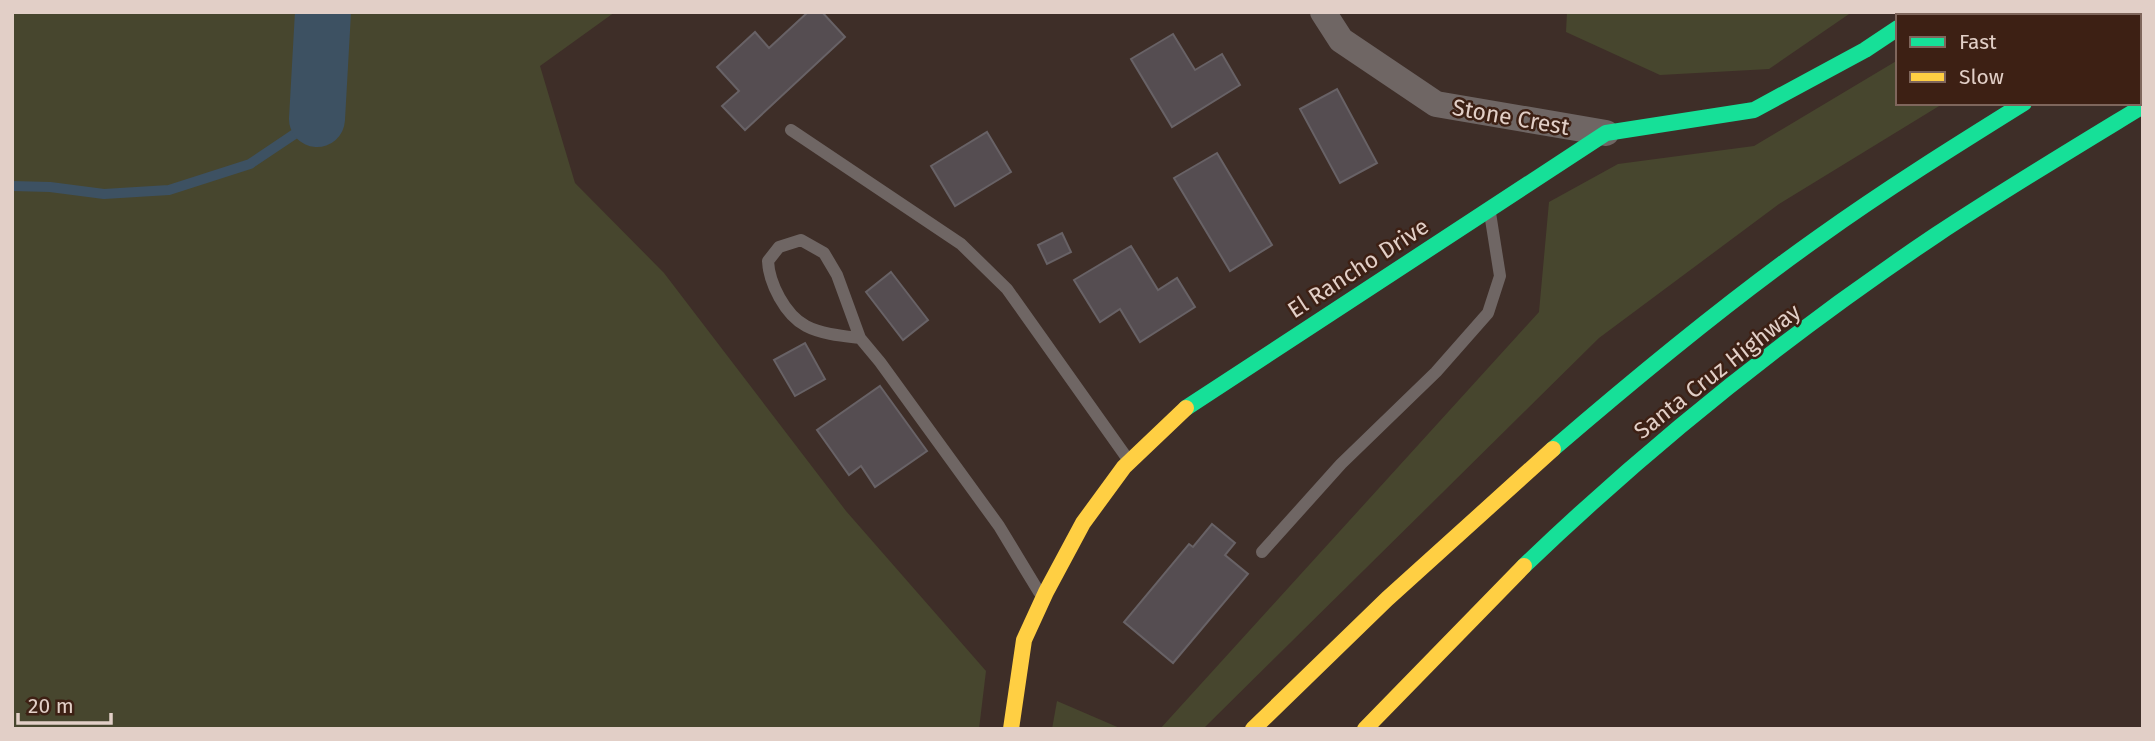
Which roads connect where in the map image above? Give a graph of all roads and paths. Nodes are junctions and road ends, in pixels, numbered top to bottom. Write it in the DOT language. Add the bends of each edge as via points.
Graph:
graph roads {
  1 [pos="1322,12"];
  2 [pos="1896,29"];
  3 [pos="2021,105"];
  4 [pos="2143,106"];
  5 [pos="791,130"];
  6 [pos="1606,133"];
  7 [pos="1489,209"];
  8 [pos="860,338"];
  9 [pos="1129,461"];
  10 [pos="1262,552"];
  11 [pos="1043,598"];
  12 [pos="1010,729"];
  13 [pos="1253,729"];
  14 [pos="1365,729"];
  1 -- 6 [label="street, Stone Crest" via="1341,40 1436,104"];
  2 -- 6 [label="main road, El Rancho Drive" via="1754,110"];
  3 -- 13 [label="main road, Santa Cruz Highway" via="1828,230 1690,335 1498,499"];
  4 -- 14 [label="main road, Santa Cruz Highway" via="1937,235 1719,395 1564,528"];
  5 -- 9 [label="lane" via="961,244 998,280"];
  6 -- 7 [label="main road, El Rancho Drive"];
  7 -- 9 [label="main road, El Rancho Drive" via="1185,408"];
  7 -- 10 [label="lane" via="1500,276 1488,313"];
  8 -- 8 [label="lane" via="805,326 782,302 768,275 768,261 779,247 801,240 824,253"];
  8 -- 11 [label="lane" via="999,526"];
  9 -- 11 [label="main road, El Rancho Drive" via="1083,523"];
  11 -- 12 [label="main road, El Rancho Drive" via="1024,640"];
}
